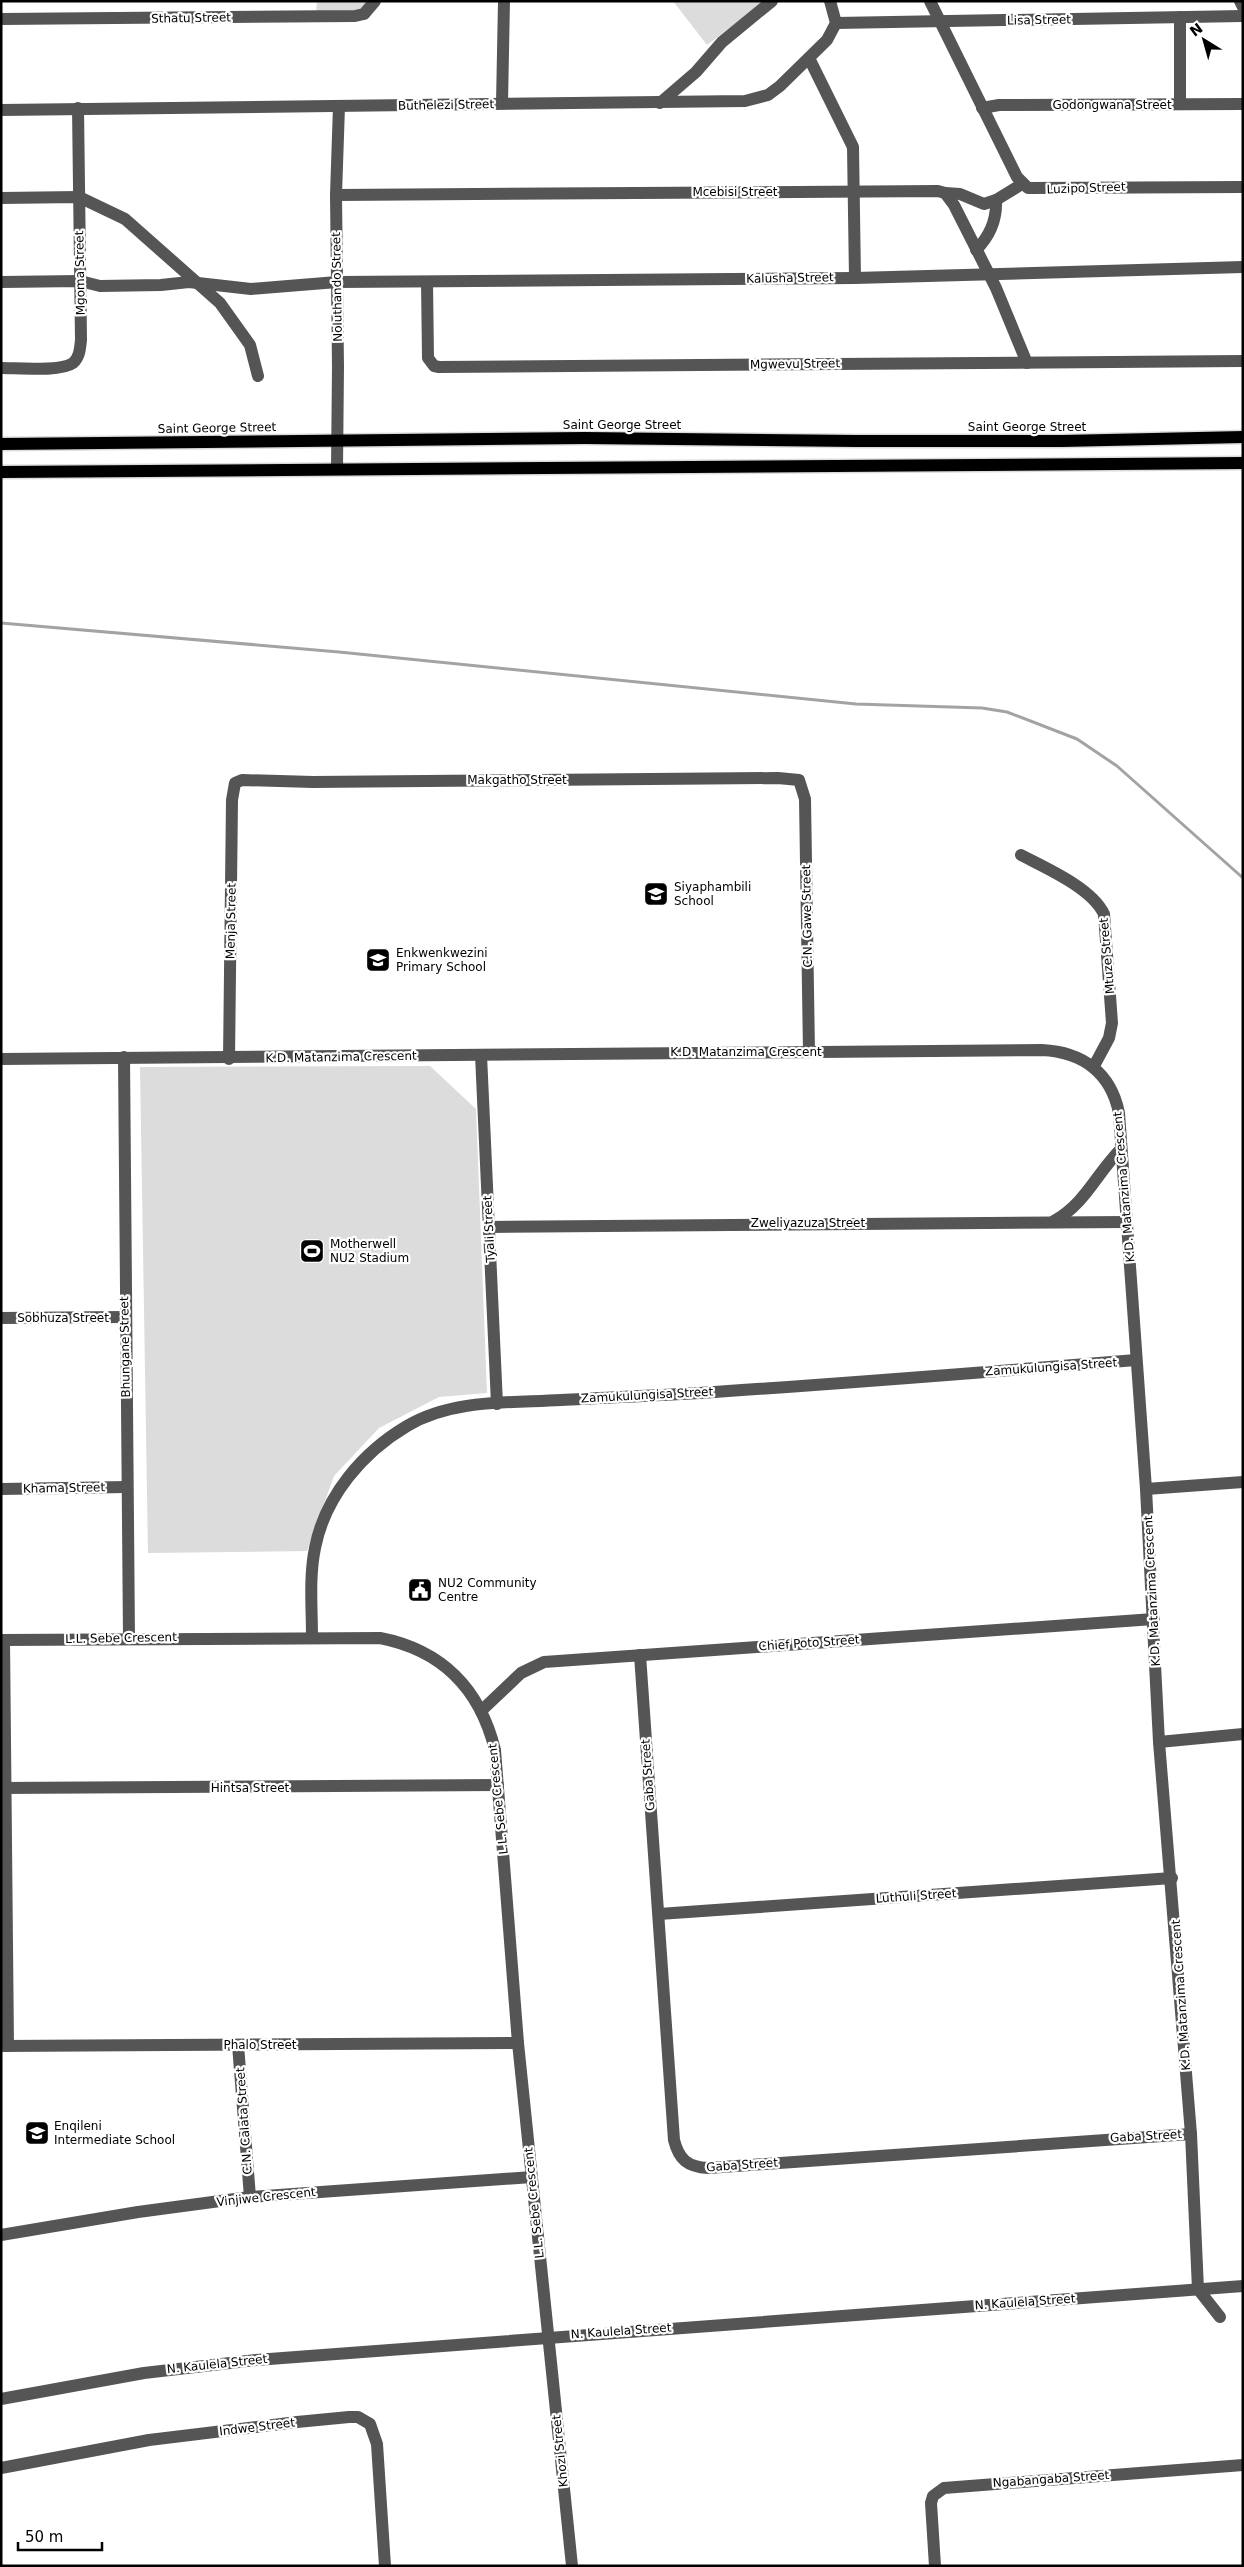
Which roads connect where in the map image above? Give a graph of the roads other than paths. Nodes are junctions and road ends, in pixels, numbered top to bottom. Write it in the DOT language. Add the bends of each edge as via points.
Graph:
graph roads {
  1 [pos="375,1"];
  2 [pos="504,1"];
  3 [pos="772,1"];
  4 [pos="830,1"];
  5 [pos="930,1"];
  6 [pos="1240,1"];
  7 [pos="1243,7"];
  8 [pos="1243,16"];
  9 [pos="1180,17"];
  10 [pos="1,19"];
  11 [pos="940,22"];
  12 [pos="836,23"];
  13 [pos="809,58"];
  14 [pos="502,103"];
  15 [pos="660,103"];
  16 [pos="1180,104"];
  17 [pos="1243,104"];
  18 [pos="339,106"];
  19 [pos="78,108"];
  20 [pos="982,108"];
  21 [pos="1,110"];
  22 [pos="1022,184"];
  23 [pos="1243,187"];
  24 [pos="855,192"];
  25 [pos="945,193"];
  26 [pos="336,195"];
  27 [pos="79,197"];
  28 [pos="1,198"];
  29 [pos="996,200"];
  30 [pos="976,250"];
  31 [pos="1243,267"];
  32 [pos="989,275"];
  33 [pos="855,278"];
  34 [pos="80,281"];
  35 [pos="1,282"];
  36 [pos="337,282"];
  37 [pos="427,282"];
  38 [pos="198,284"];
  39 [pos="1243,361"];
  40 [pos="1027,362"];
  41 [pos="1,368"];
  42 [pos="258,376"];
  43 [pos="1243,437"];
  44 [pos="337,441"];
  45 [pos="1,444"];
  46 [pos="1243,463"];
  47 [pos="337,468"];
  48 [pos="1,472"];
  49 [pos="799,780"];
  50 [pos="235,783"];
  51 [pos="1022,855"];
  52 [pos="809,1052"];
  53 [pos="481,1054"];
  54 [pos="124,1057"];
  55 [pos="229,1058"];
  56 [pos="1,1059"];
  57 [pos="1094,1066"];
  58 [pos="1121,1150"];
  59 [pos="1052,1222"];
  60 [pos="1127,1222"];
  61 [pos="489,1227"];
  62 [pos="125,1317"];
  63 [pos="1,1318"];
  64 [pos="1136,1360"];
  65 [pos="497,1404"];
  66 [pos="1243,1482"];
  67 [pos="127,1487"];
  68 [pos="1,1489"];
  69 [pos="1146,1489"];
  70 [pos="1154,1619"];
  71 [pos="312,1637"];
  72 [pos="129,1638"];
  73 [pos="3,1640"];
  74 [pos="640,1656"];
  75 [pos="481,1711"];
  76 [pos="1243,1734"];
  77 [pos="1160,1742"];
  78 [pos="498,1785"];
  79 [pos="3,1788"];
  80 [pos="1172,1878"];
  81 [pos="659,1914"];
  82 [pos="518,2043"];
  83 [pos="238,2045"];
  84 [pos="5,2046"];
  85 [pos="1191,2134"];
  86 [pos="532,2177"];
  87 [pos="250,2196"];
  88 [pos="1,2235"];
  89 [pos="1243,2286"];
  90 [pos="1198,2290"];
  91 [pos="1220,2317"];
  92 [pos="547,2336"];
  93 [pos="1,2399"];
  94 [pos="1243,2464"];
  95 [pos="1,2468"];
  96 [pos="385,2566"];
  97 [pos="572,2566"];
  98 [pos="935,2566"];
  1 -- 10 [label="street, Sthatu Street" via="364,14 355,16"];
  2 -- 14 [label="street"];
  3 -- 15 [label="street" via="722,42 696,72"];
  4 -- 12 [label="street"];
  5 -- 11 [label="street"];
  6 -- 7 [label="street"];
  8 -- 9 [label="street, Lisa Street"];
  9 -- 11 [label="street, Lisa Street"];
  9 -- 16 [label="street"];
  11 -- 12 [label="street, Lisa Street"];
  11 -- 20 [label="street"];
  12 -- 13 [label="street, Buthelezi Street" via="827,40"];
  13 -- 15 [label="street, Buthelezi Street" via="780,86 757,99 732,103"];
  13 -- 24 [label="street" via="852,141"];
  14 -- 15 [label="street, Buthelezi Street"];
  14 -- 18 [label="street, Buthelezi Street"];
  16 -- 17 [label="street, Godongwana Street"];
  16 -- 20 [label="street, Godongwana Street" via="999,105"];
  18 -- 19 [label="street, Buthelezi Street"];
  18 -- 26 [label="street, Noluthando Street"];
  19 -- 21 [label="street, Buthelezi Street"];
  19 -- 27 [label="street, Mgoma Street"];
  20 -- 22 [label="street"];
  22 -- 23 [label="street, Luzipo Street" via="1036,190"];
  22 -- 29 [label="street"];
  24 -- 25 [label="street, Mcebisi Street"];
  24 -- 26 [label="street, Mcebisi Street"];
  24 -- 33 [label="street"];
  25 -- 29 [label="street, Mcebisi Street" via="960,194 980,204"];
  25 -- 30 [label="street"];
  26 -- 36 [label="street, Noluthando Street"];
  27 -- 28 [label="street"];
  27 -- 34 [label="street, Mgoma Street"];
  27 -- 38 [label="street" via="125,219"];
  29 -- 30 [label="street" via="992,226 984,243"];
  30 -- 32 [label="street"];
  31 -- 32 [label="street, Kalusha Street"];
  32 -- 33 [label="street, Kalusha Street"];
  32 -- 40 [label="street"];
  33 -- 37 [label="street, Kalusha Street"];
  34 -- 35 [label="street, Kalusha Street"];
  34 -- 38 [label="street, Kalusha Street" via="100,286"];
  34 -- 41 [label="street, Mgoma Street" via="81,340 75,360 57,368"];
  36 -- 37 [label="street, Kalusha Street"];
  36 -- 38 [label="street, Kalusha Street" via="251,289"];
  36 -- 44 [label="street, Noluthando Street"];
  37 -- 40 [label="street, Mgwevu Street" via="428,358 430,363 439,367"];
  38 -- 42 [label="street" via="220,303 250,345"];
  39 -- 40 [label="street, Mgwevu Street"];
  43 -- 44 [label="main road, Saint George Street" via="1062,441 585,438"];
  44 -- 45 [label="main road, Saint George Street"];
  44 -- 47 [label="street, Noluthando Street"];
  46 -- 47 [label="main road"];
  47 -- 48 [label="main road"];
  49 -- 50 [label="street, Makgatho Street" via="242,780"];
  49 -- 52 [label="street, C.N. Gawe Street" via="805,799"];
  50 -- 55 [label="street, Menja Street" via="232,800"];
  51 -- 57 [label="street, Mtuze Street" via="1073,883 1104,914 1112,1023 1110,1038"];
  52 -- 53 [label="street, K.D. Matanzima Crescent"];
  52 -- 57 [label="street, K.D. Matanzima Crescent" via="1058,1051"];
  53 -- 55 [label="street, K.D. Matanzima Crescent"];
  53 -- 61 [label="street, Tyali Street"];
  54 -- 55 [label="street, K.D. Matanzima Crescent"];
  54 -- 56 [label="street, K.D. Matanzima Crescent"];
  54 -- 62 [label="street, Bhungane Street"];
  57 -- 58 [label="street, K.D. Matanzima Crescent" via="1116,1100"];
  58 -- 59 [label="street" via="1077,1205"];
  58 -- 60 [label="street, K.D. Matanzima Crescent"];
  59 -- 60 [label="street, Zweliyazuza Street"];
  59 -- 61 [label="street, Zweliyazuza Street"];
  60 -- 64 [label="street, K.D. Matanzima Crescent"];
  61 -- 65 [label="street, Tyali Street"];
  62 -- 63 [label="street, Sobhuza Street"];
  62 -- 67 [label="street, Bhungane Street"];
  64 -- 65 [label="street, Zamukulungisa Street" via="728,1391"];
  64 -- 69 [label="street, K.D. Matanzima Crescent"];
  65 -- 71 [label="street, Zamukulungisa Street" via="455,1408 423,1417 371,1452 342,1485 315,1548"];
  66 -- 69 [label="street"];
  67 -- 68 [label="street, Khama Street"];
  67 -- 72 [label="street, Bhungane Street"];
  69 -- 70 [label="street, K.D. Matanzima Crescent"];
  70 -- 74 [label="street, Chief Poto Street"];
  70 -- 77 [label="street, K.D. Matanzima Crescent"];
  71 -- 72 [label="street, L.L. Sebe Crescent"];
  71 -- 75 [label="street, L.L. Sebe Crescent" via="380,1638 409,1646 430,1656 455,1675"];
  72 -- 73 [label="street, L.L. Sebe Crescent"];
  73 -- 79 [label="street"];
  74 -- 75 [label="street, Chief Poto Street" via="555,1660 533,1665 521,1672"];
  74 -- 81 [label="street, Gaba Street"];
  75 -- 78 [label="street, L.L. Sebe Crescent" via="495,1750"];
  76 -- 77 [label="street"];
  77 -- 80 [label="street, K.D. Matanzima Crescent"];
  78 -- 79 [label="street, Hintsa Street"];
  78 -- 82 [label="street, L.L. Sebe Crescent"];
  79 -- 84 [label="street"];
  80 -- 81 [label="street, Luthuli Street"];
  80 -- 85 [label="street, K.D. Matanzima Crescent"];
  81 -- 85 [label="street, Gaba Street" via="674,2140 679,2156 690,2165 708,2168"];
  82 -- 83 [label="street, Phalo Street"];
  82 -- 86 [label="street, L.L. Sebe Crescent"];
  83 -- 84 [label="street, Phalo Street"];
  83 -- 87 [label="street, C.N. Calata Street"];
  85 -- 90 [label="street, K.D. Matanzima Crescent"];
  86 -- 87 [label="street, Vinjiwe Crescent"];
  86 -- 92 [label="street, L.L. Sebe Crescent"];
  87 -- 88 [label="street, Vinjiwe Crescent"];
  89 -- 90 [label="street, N. Kaulela Street"];
  90 -- 91 [label="street"];
  90 -- 92 [label="street, N. Kaulela Street"];
  92 -- 93 [label="street, N. Kaulela Street" via="256,2360 144,2373"];
  92 -- 97 [label="street, Khozi Street"];
  94 -- 98 [label="street, Ngabangaba Street" via="944,2488 933,2496 931,2503"];
  95 -- 96 [label="street, Indwe Street" via="149,2440 358,2417 370,2424 377,2444"];
}
